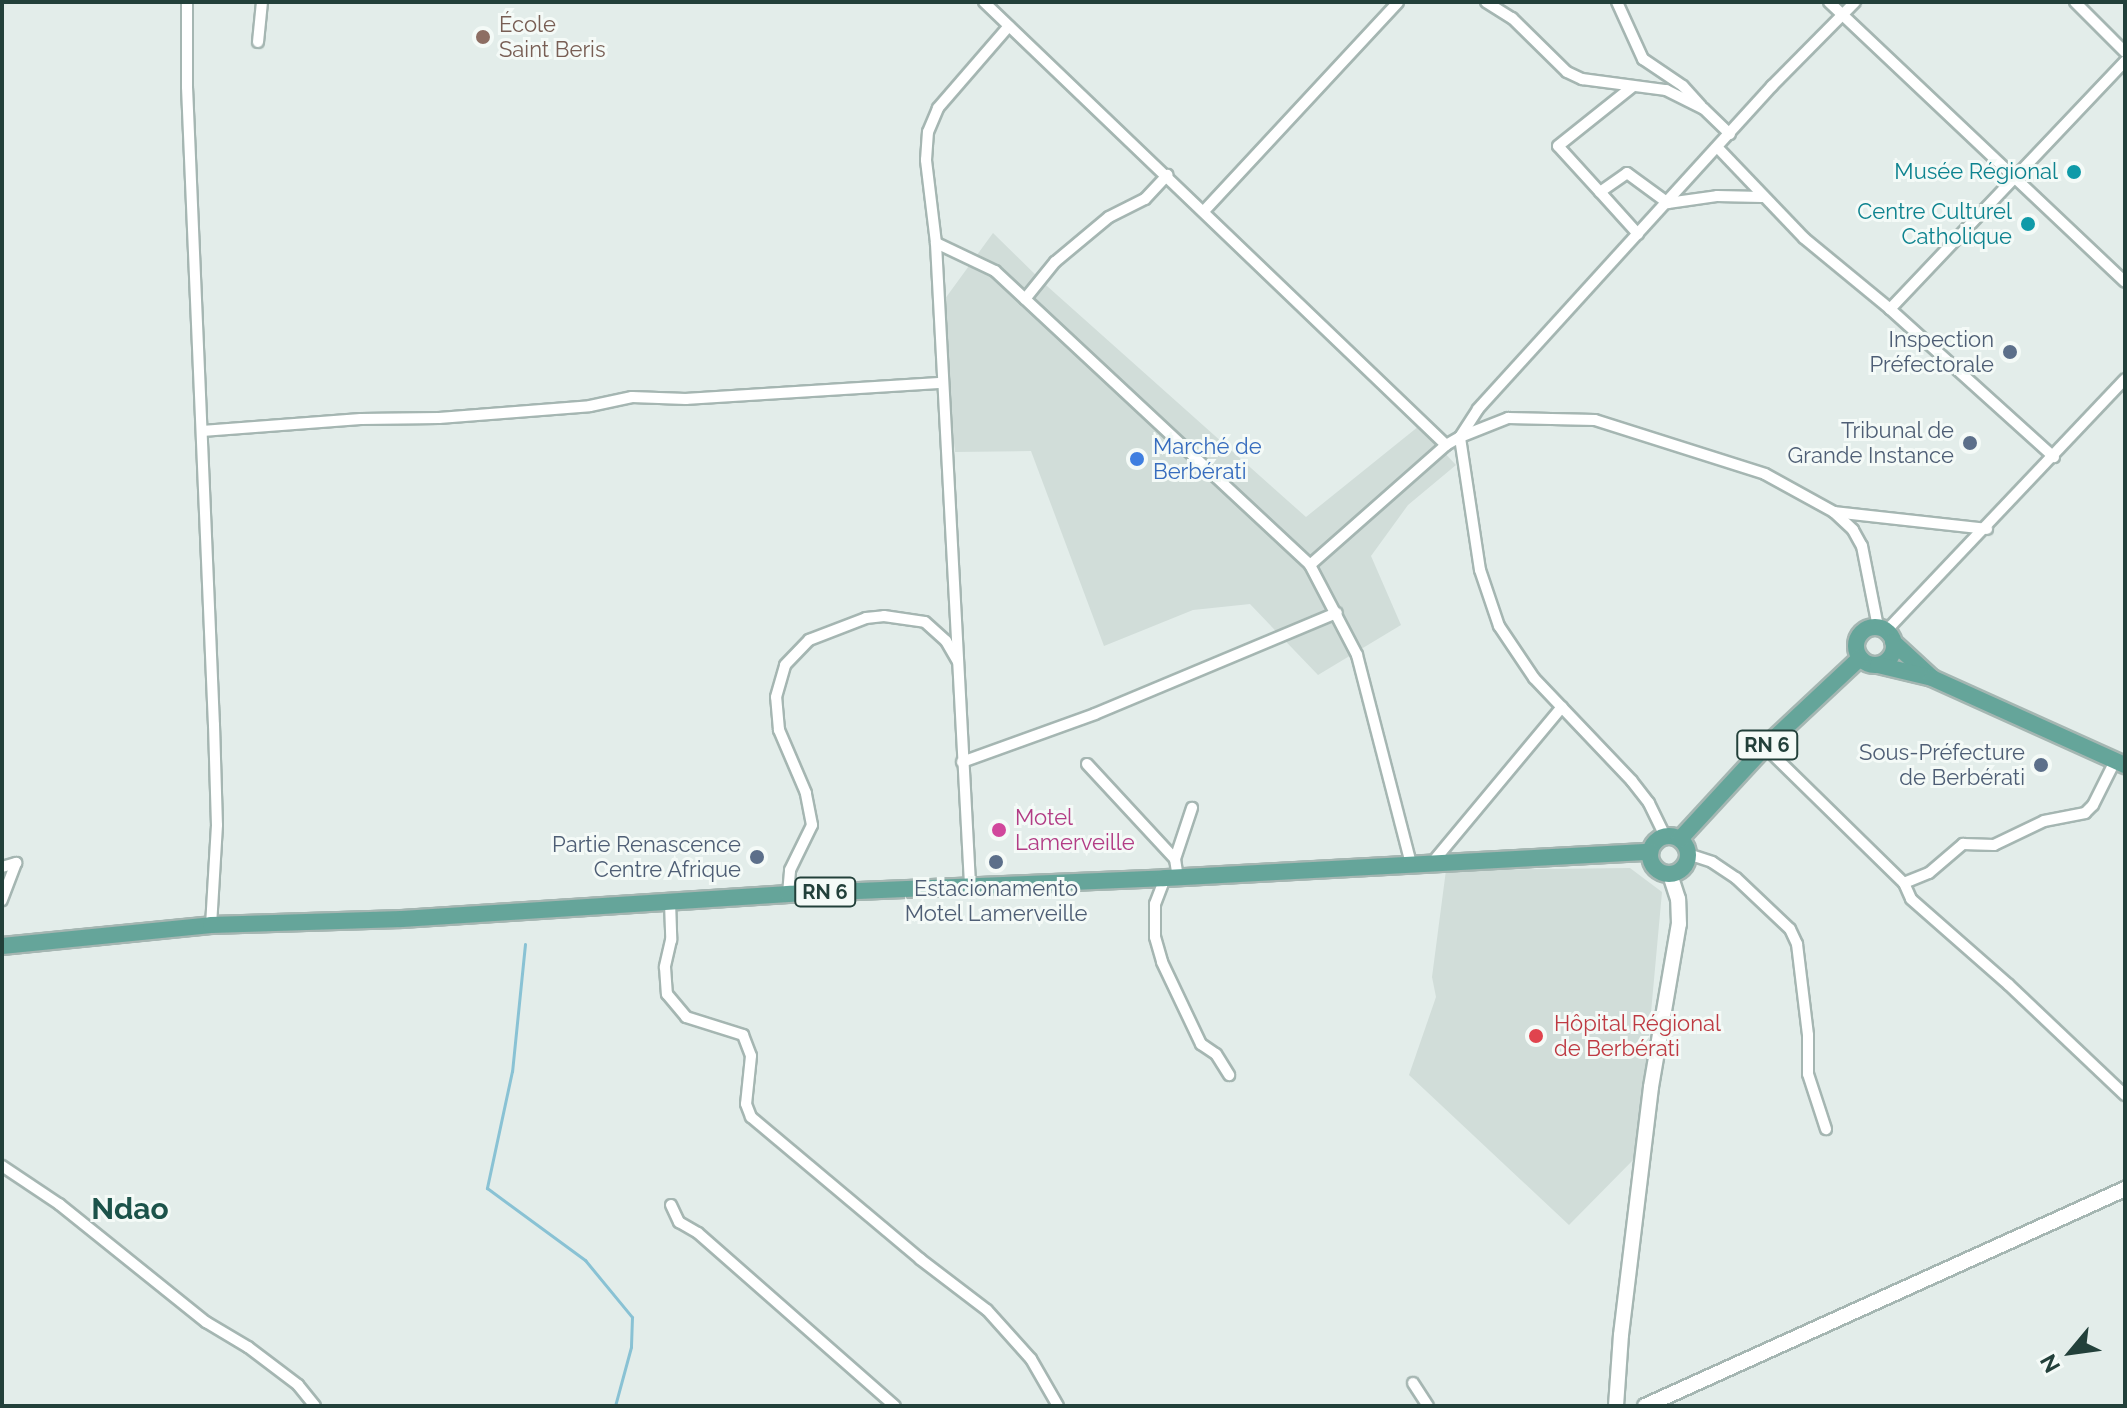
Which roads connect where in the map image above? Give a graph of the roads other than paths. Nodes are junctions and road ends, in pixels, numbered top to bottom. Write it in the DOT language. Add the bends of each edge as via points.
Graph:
graph roads {
  1 [pos="187,2"];
  2 [pos="262,2"];
  3 [pos="984,2"];
  4 [pos="1398,2"];
  5 [pos="1486,2"];
  6 [pos="1617,2"];
  7 [pos="1829,2"];
  8 [pos="1855,2"];
  9 [pos="2075,2"];
  10 [pos="1843,15"];
  11 [pos="1009,26"];
  12 [pos="258,42"];
  13 [pos="2125,52"];
  14 [pos="2125,61"];
  15 [pos="1632,87"];
  16 [pos="1704,109"];
  17 [pos="1730,134"];
  18 [pos="1718,148"];
  19 [pos="1167,175"];
  20 [pos="2015,178"];
  21 [pos="1600,192"];
  22 [pos="1762,197"];
  23 [pos="1668,203"];
  24 [pos="1204,211"];
  25 [pos="1638,234"];
  26 [pos="936,243"];
  27 [pos="2125,282"];
  28 [pos="1025,299"];
  29 [pos="1890,309"];
  30 [pos="2125,379"];
  31 [pos="942,383"];
  32 [pos="202,431"];
  33 [pos="1460,437"];
  34 [pos="1446,445"];
  35 [pos="2054,457"];
  36 [pos="1834,512"];
  37 [pos="1987,529"];
  38 [pos="1310,565"];
  39 [pos="1337,613"];
  40 [pos="1886,634"];
  41 [pos="1860,658"];
  42 [pos="959,664"];
  43 [pos="1878,665"];
  44 [pos="1932,678"];
  45 [pos="1562,707"];
  46 [pos="1765,747"];
  47 [pos="962,762"];
  48 [pos="2120,763"];
  49 [pos="1087,764"];
  50 [pos="1192,808"];
  51 [pos="1677,843"];
  52 [pos="1650,852"];
  53 [pos="1175,859"];
  54 [pos="1432,863"];
  55 [pos="1411,864"];
  56 [pos="2,867"];
  57 [pos="1670,875"];
  58 [pos="1172,878"];
  59 [pos="1904,883"];
  60 [pos="970,884"];
  61 [pos="788,894"];
  62 [pos="2,900"];
  63 [pos="670,902"];
  64 [pos="211,925"];
  65 [pos="2,946"];
  66 [pos="1229,1075"];
  67 [pos="2125,1095"];
  68 [pos="1826,1129"];
  69 [pos="2,1166"];
  70 [pos="2125,1189"];
  71 [pos="671,1205"];
  72 [pos="1413,1383"];
  73 [pos="315,1406"];
  74 [pos="895,1406"];
  75 [pos="1058,1406"];
  76 [pos="1428,1406"];
  77 [pos="1616,1406"];
  78 [pos="1645,1406"];
  1 -- 32 [label="street"];
  2 -- 12 [label="street"];
  3 -- 11 [label="street"];
  4 -- 24 [label="street"];
  5 -- 15 [label="street" via="1512,18 1567,72"];
  6 -- 16 [label="street" via="1643,59 1683,86"];
  7 -- 10 [label="street"];
  8 -- 10 [label="street"];
  9 -- 13 [label="street"];
  10 -- 17 [label="street"];
  10 -- 20 [label="street"];
  11 -- 19 [label="street"];
  11 -- 26 [label="street" via="938,108 928,132 926,160"];
  14 -- 20 [label="street"];
  15 -- 16 [label="street" via="1666,90"];
  15 -- 21 [label="street" via="1558,146"];
  16 -- 17 [label="street"];
  17 -- 18 [label="street"];
  18 -- 22 [label="street"];
  18 -- 23 [label="street"];
  19 -- 24 [label="street"];
  19 -- 28 [label="street" via="1145,199 1109,217 1055,262"];
  20 -- 27 [label="street"];
  20 -- 29 [label="street"];
  21 -- 23 [label="street" via="1627,173"];
  21 -- 25 [label="street"];
  22 -- 23 [label="street"];
  22 -- 29 [label="street"];
  23 -- 25 [label="street"];
  24 -- 34 [label="street"];
  25 -- 33 [label="street" via="1478,409"];
  26 -- 28 [label="street" via="995,271"];
  26 -- 31 [label="street"];
  28 -- 38 [label="street"];
  29 -- 35 [label="street"];
  30 -- 35 [label="street"];
  31 -- 32 [label="street" via="686,399 632,397 590,406 439,418"];
  31 -- 42 [label="street"];
  32 -- 64 [label="street" via="217,825"];
  33 -- 34 [label="street"];
  33 -- 36 [label="street" via="1508,418 1595,420 1765,474"];
  33 -- 45 [label="street" via="1480,570 1499,626 1534,678"];
  34 -- 38 [label="street"];
  35 -- 37 [label="street"];
  36 -- 37 [label="street"];
  36 -- 40 [label="street" via="1862,546"];
  37 -- 40 [label="street"];
  38 -- 39 [label="street"];
  39 -- 47 [label="street" via="1095,714"];
  39 -- 55 [label="street" via="1371,702"];
  40 -- 41 [label="main road, RN 6" via="1859,634"];
  40 -- 43 [label="main road" via="1889,658"];
  40 -- 44 [label="main road"];
  41 -- 43 [label="main road"];
  41 -- 46 [label="main road, RN 6"];
  42 -- 47 [label="street"];
  42 -- 61 [label="street" via="946,641 925,622 906,617 866,618 809,640 785,665 776,697 779,730 806,793 812,825 790,870"];
  43 -- 44 [label="main road"];
  44 -- 48 [label="main road"];
  45 -- 51 [label="street" via="1632,781"];
  45 -- 54 [label="street"];
  46 -- 51 [label="main road, RN 6"];
  46 -- 59 [label="street"];
  47 -- 60 [label="street"];
  48 -- 59 [label="street" via="2085,813 2044,821 1994,845 1963,844 1929,873"];
  49 -- 53 [label="street"];
  50 -- 53 [label="street"];
  51 -- 52 [label="main road, RN 6" via="1652,845"];
  51 -- 57 [label="main road, RN 6" via="1685,866"];
  51 -- 68 [label="street" via="1736,878 1790,929 1797,944 1808,1074"];
  52 -- 54 [label="main road, RN 6"];
  52 -- 57 [label="main road" via="1654,868"];
  53 -- 58 [label="street"];
  54 -- 55 [label="main road, RN 6"];
  55 -- 58 [label="main road, RN 6"];
  56 -- 62 [label="street" via="16,863"];
  57 -- 77 [label="street" via="1679,924 1651,1087"];
  58 -- 60 [label="main road, RN 6"];
  58 -- 66 [label="street" via="1155,904 1162,962 1201,1044 1216,1054"];
  59 -- 67 [label="street" via="1911,899"];
  60 -- 61 [label="main road, RN 6"];
  61 -- 63 [label="main road, RN 6"];
  63 -- 64 [label="main road, RN 6"];
  63 -- 75 [label="street" via="667,994 686,1017 743,1035 751,1056 746,1104 751,1117 987,1310 1031,1359"];
  64 -- 65 [label="main road, RN 6"];
  69 -- 73 [label="street" via="59,1204 206,1322 298,1385"];
  70 -- 78 [label="street"];
  71 -- 74 [label="street" via="679,1222"];
  72 -- 76 [label="street"];
}
